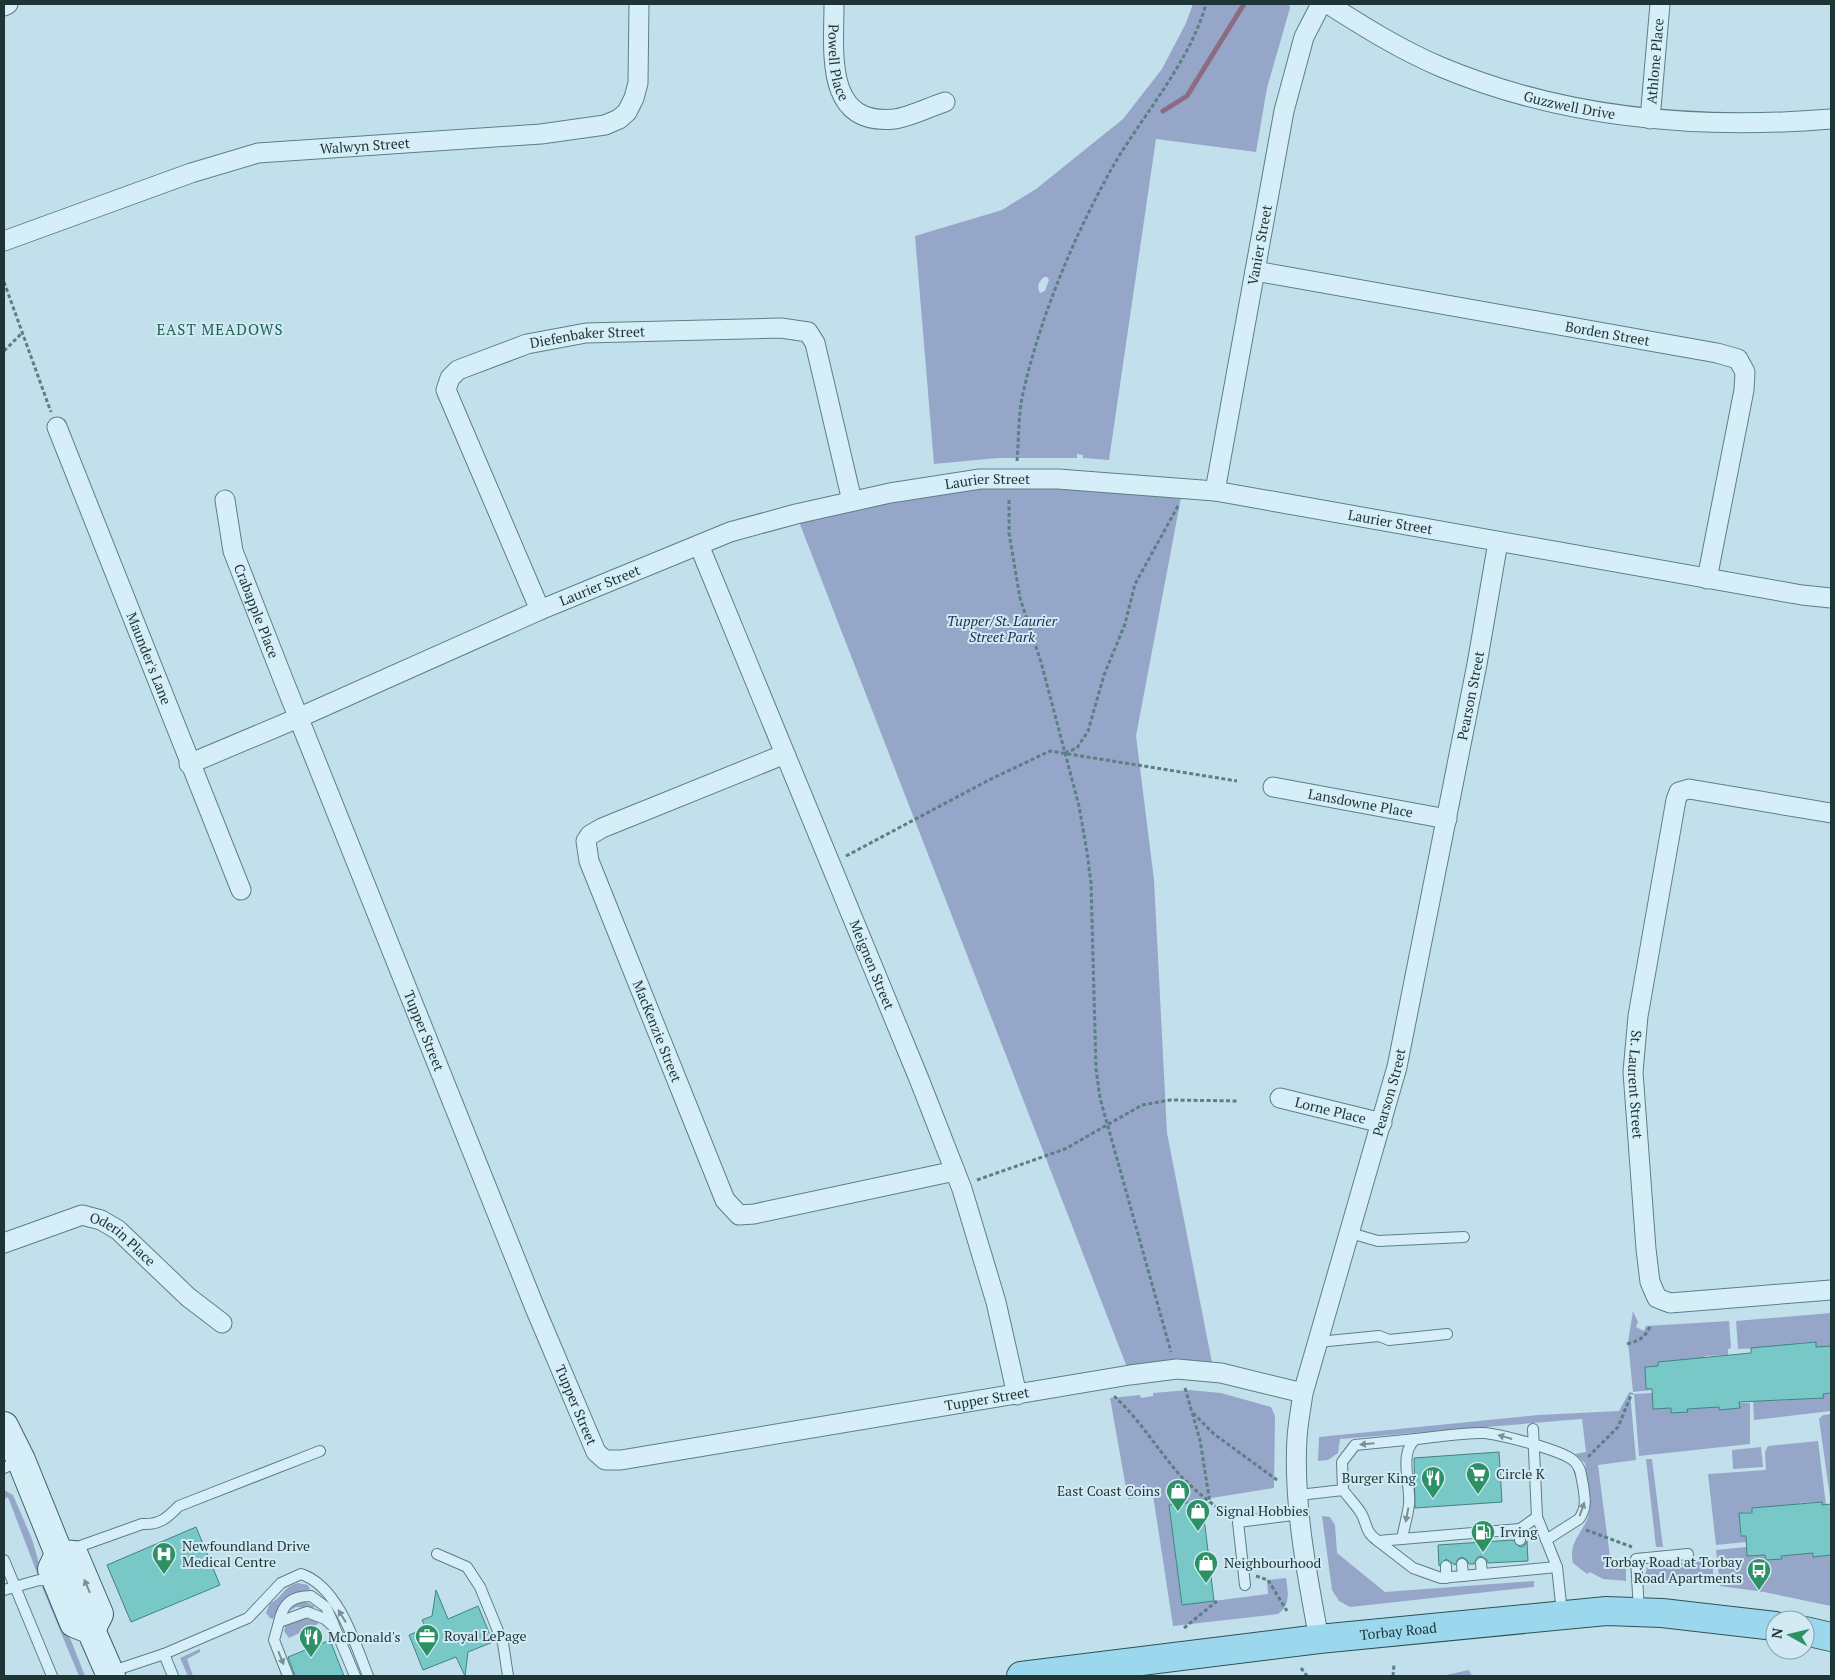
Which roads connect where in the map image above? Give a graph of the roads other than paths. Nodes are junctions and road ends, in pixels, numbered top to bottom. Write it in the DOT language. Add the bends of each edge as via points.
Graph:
graph roads {
  1 [pos="8,4"];
  2 [pos="639,4"];
  3 [pos="834,4"];
  4 [pos="1321,4"];
  5 [pos="1328,4"];
  6 [pos="1660,4"];
  7 [pos="4,6"];
  8 [pos="945,102"];
  9 [pos="1650,119"];
  10 [pos="1831,119"];
  11 [pos="4,241"];
  12 [pos="1255,270"];
  13 [pos="56,427"];
  14 [pos="1215,491"];
  15 [pos="225,500"];
  16 [pos="852,501"];
  17 [pos="1498,542"];
  18 [pos="699,545"];
  19 [pos="1707,579"];
  20 [pos="1831,598"];
  21 [pos="540,610"];
  22 [pos="298,718"];
  23 [pos="785,754"];
  24 [pos="189,764"];
  25 [pos="1274,787"];
  26 [pos="1831,813"];
  27 [pos="1447,819"];
  28 [pos="241,890"];
  29 [pos="1280,1098"];
  30 [pos="1382,1123"];
  31 [pos="955,1171"];
  32 [pos="1350,1233"];
  33 [pos="1464,1237"];
  34 [pos="4,1244"];
  35 [pos="1831,1290"];
  36 [pos="222,1323"];
  37 [pos="1447,1334"];
  38 [pos="1318,1342"];
  39 [pos="1303,1393"];
  40 [pos="1017,1395"];
  41 [pos="4,1426"];
  42 [pos="1533,1429"];
  43 [pos="1416,1439"];
  44 [pos="1534,1446"];
  45 [pos="320,1451"];
  46 [pos="12,1464"];
  47 [pos="1343,1490"];
  48 [pos="1299,1494"];
  49 [pos="1300,1514"];
  50 [pos="1537,1517"];
  51 [pos="1402,1539"];
  52 [pos="1546,1540"];
  53 [pos="1378,1541"];
  54 [pos="59,1554"];
  55 [pos="437,1554"];
  56 [pos="1688,1554"];
  57 [pos="4,1560"];
  58 [pos="1481,1563"];
  59 [pos="1462,1564"];
  60 [pos="1446,1566"];
  61 [pos="1557,1567"];
  62 [pos="1482,1574"];
  63 [pos="1462,1576"];
  64 [pos="1446,1578"];
  65 [pos="57,1582"];
  66 [pos="1245,1585"];
  67 [pos="14,1586"];
  68 [pos="4,1590"];
  69 [pos="1638,1611"];
  70 [pos="1562,1614"];
  71 [pos="279,1622"];
  72 [pos="1765,1625"];
  73 [pos="336,1628"];
  74 [pos="91,1630"];
  75 [pos="1815,1633"];
  76 [pos="1831,1637"];
  77 [pos="1319,1639"];
  78 [pos="164,1654"];
  79 [pos="110,1674"];
  80 [pos="52,1676"];
  81 [pos="173,1676"];
  82 [pos="288,1676"];
  83 [pos="355,1676"];
  84 [pos="368,1676"];
  85 [pos="508,1676"];
  86 [pos="1021,1676"];
  1 -- 7 [label="street"];
  2 -- 11 [label="street, Walwyn Street" via="638,84 627,112 605,126 541,134 258,153 191,173"];
  3 -- 8 [label="street, Powell Place" via="837,84 849,107 869,119 896,119"];
  4 -- 12 [label="street, Vanier Street" via="1304,37 1292,74"];
  5 -- 9 [label="street, Guzzwell Drive" via="1396,45 1440,67 1489,85 1574,108"];
  6 -- 9 [label="street, Athlone Place"];
  9 -- 10 [label="street, Guzzwell Drive" via="1712,123"];
  12 -- 14 [label="street, Vanier Street"];
  12 -- 19 [label="street, Borden Street" via="1738,359 1745,372 1744,390"];
  13 -- 24 [label="street, Maunder's Lane"];
  14 -- 16 [label="street, Laurier Street" via="1013,478 936,485"];
  14 -- 17 [label="street, Laurier Street"];
  15 -- 22 [label="street, Crabapple Place" via="233,551"];
  16 -- 18 [label="street, Laurier Street" via="763,522"];
  16 -- 21 [label="street, Diefenbaker Street" via="816,343 808,332 782,328 586,333 527,344 458,370 450,378 446,390"];
  17 -- 19 [label="street, Laurier Street"];
  17 -- 27 [label="street, Pearson Street"];
  18 -- 21 [label="street, Laurier Street"];
  18 -- 23 [label="street, Meignen Street"];
  19 -- 20 [label="street, Laurier Street"];
  21 -- 22 [label="street, Laurier Street"];
  22 -- 24 [label="street, Laurier Street"];
  22 -- 40 [label="street, Tupper Street" via="596,1452 605,1460 621,1460"];
  23 -- 31 [label="street, Meignen Street"];
  23 -- 31 [label="street, MacKenzie Street" via="602,828 586,841 589,861 725,1200 739,1214 754,1214"];
  24 -- 28 [label="street, Maunder's Lane"];
  25 -- 27 [label="street, Lansdowne Place"];
  26 -- 35 [label="street, St. Laurent Street" via="1689,788 1680,792 1664,863 1638,1016 1634,1072 1646,1248 1650,1282 1656,1298 1670,1303"];
  27 -- 30 [label="street, Pearson Street" via="1412,1002"];
  29 -- 30 [label="street, Lorne Place"];
  30 -- 32 [label="street, Pearson Street"];
  31 -- 40 [label="street, Meignen Street" via="996,1302"];
  32 -- 33 [label="lane" via="1378,1241"];
  32 -- 38 [label="street, Pearson Street"];
  34 -- 36 [label="street, Oderin Place" via="82,1215 101,1220 118,1230 188,1297"];
  37 -- 38 [label="lane"];
  38 -- 39 [label="street, Pearson Street"];
  39 -- 40 [label="street, Tupper Street" via="1221,1373 1177,1369 1130,1374"];
  39 -- 48 [label="street, Pearson Street" via="1297,1439"];
  41 -- 46 [label="street"];
  42 -- 44 [label="lane"];
  44 -- 43 [label="lane, one-way" via="1484,1433"];
  43 -- 47 [label="lane, one-way" via="1355,1445 1342,1462"];
  43 -- 51 [label="lane, one-way" via="1407,1452 1409,1502"];
  44 -- 50 [label="lane"];
  52 -- 44 [label="lane, one-way" via="1582,1514 1585,1501 1577,1464 1561,1453"];
  45 -- 54 [label="lane" via="179,1506 166,1519 155,1524 142,1524"];
  46 -- 54 [label="street"];
  47 -- 48 [label="lane"];
  47 -- 53 [label="lane" via="1362,1515 1370,1536"];
  48 -- 49 [label="street, Pearson Street"];
  49 -- 66 [label="lane" via="1238,1522"];
  49 -- 77 [label="street, Pearson Street"];
  50 -- 51 [label="lane" via="1520,1535"];
  50 -- 52 [label="lane"];
  51 -- 53 [label="lane"];
  52 -- 61 [label="lane"];
  53 -- 64 [label="lane" via="1413,1568 1434,1577"];
  54 -- 65 [label="street" via="52,1569"];
  74 -- 54 [label="street, one-way" via="99,1614 74,1555"];
  55 -- 85 [label="lane" via="467,1567 480,1587 503,1643"];
  56 -- 69 [label="lane" via="1636,1559"];
  57 -- 67 [label="lane"];
  58 -- 62 [label="lane"];
  59 -- 63 [label="lane"];
  60 -- 64 [label="lane"];
  61 -- 62 [label="lane" via="1501,1567"];
  61 -- 70 [label="lane"];
  62 -- 63 [label="lane"];
  63 -- 64 [label="lane"];
  65 -- 67 [label="lane" via="39,1580"];
  65 -- 74 [label="street" via="74,1623"];
  67 -- 68 [label="lane"];
  67 -- 80 [label="lane"];
  69 -- 70 [label="main road, Torbay Road"];
  69 -- 72 [label="main road, Torbay Road"];
  70 -- 77 [label="main road, Torbay Road"];
  71 -- 73 [label="lane" via="307,1612"];
  71 -- 73 [label="lane" via="283,1607 289,1602 311,1596 326,1608"];
  71 -- 82 [label="lane, one-way" via="274,1640"];
  73 -- 83 [label="lane"];
  74 -- 79 [label="street"];
  75 -- 76 [label="main road"];
  77 -- 86 [label="main road, Torbay Road"];
  78 -- 79 [label="lane"];
  78 -- 81 [label="lane"];
  84 -- 78 [label="lane, one-way" via="345,1619 314,1578 301,1574 281,1583 248,1618"];
}
